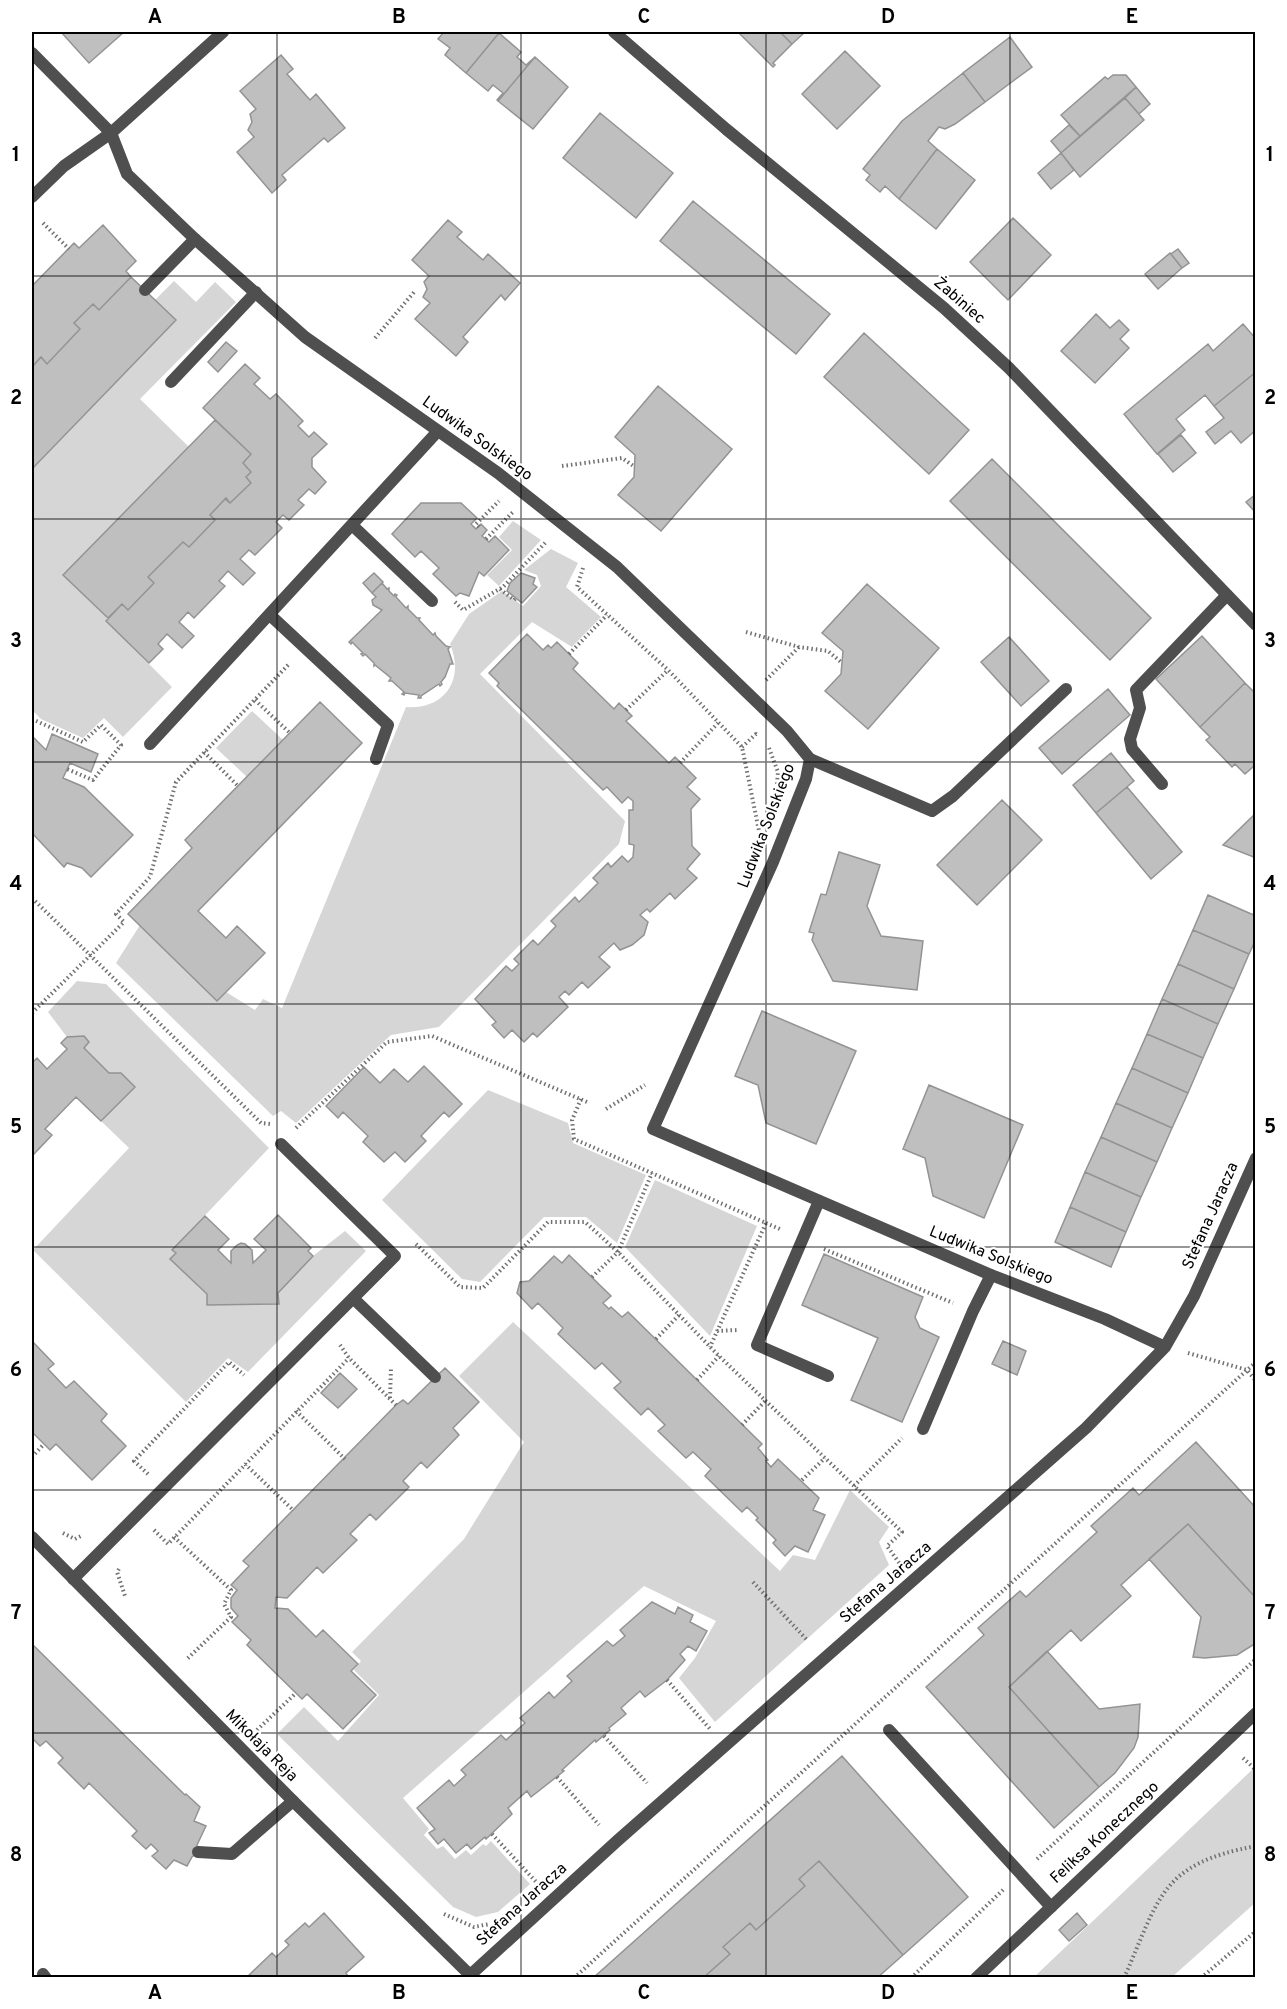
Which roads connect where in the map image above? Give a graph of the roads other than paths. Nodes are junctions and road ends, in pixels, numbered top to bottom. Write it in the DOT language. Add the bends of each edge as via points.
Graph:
graph roads {
  1 [pos="223,32"];
  2 [pos="614,32"];
  3 [pos="32,53"];
  4 [pos="111,133"];
  5 [pos="32,197"];
  6 [pos="195,239"];
  7 [pos="145,290"];
  8 [pos="256,292"];
  9 [pos="171,382"];
  10 [pos="438,431"];
  11 [pos="352,525"];
  12 [pos="1227,595"];
  13 [pos="432,601"];
  14 [pos="270,615"];
  15 [pos="1256,625"];
  16 [pos="1066,689"];
  17 [pos="150,744"];
  18 [pos="376,759"];
  19 [pos="810,759"];
  20 [pos="1162,784"];
  21 [pos="281,1144"];
  22 [pos="1256,1158"];
  23 [pos="819,1201"];
  24 [pos="991,1275"];
  25 [pos="353,1298"];
  26 [pos="1165,1347"];
  27 [pos="828,1376"];
  28 [pos="435,1377"];
  29 [pos="922,1429"];
  30 [pos="32,1537"];
  31 [pos="73,1579"];
  32 [pos="1256,1713"];
  33 [pos="889,1730"];
  34 [pos="293,1801"];
  35 [pos="198,1852"];
  36 [pos="1051,1907"];
  37 [pos="469,1976"];
  38 [pos="976,1977"];
  1 -- 4 [label="street"];
  2 -- 12 [label="street, Żabiniec" via="944,308 1009,368"];
  3 -- 4 [label="street"];
  4 -- 5 [label="street" via="64,166"];
  4 -- 6 [label="street, Ludwika Solskiego" via="127,174"];
  6 -- 7 [label="street"];
  6 -- 8 [label="street, Ludwika Solskiego"];
  8 -- 9 [label="street"];
  8 -- 10 [label="street, Ludwika Solskiego" via="305,337"];
  10 -- 11 [label="street"];
  10 -- 19 [label="street, Ludwika Solskiego" via="617,567 787,731"];
  11 -- 13 [label="street"];
  11 -- 14 [label="street"];
  12 -- 15 [label="street, Żabiniec"];
  12 -- 20 [label="street" via="1136,690 1140,708 1130,739 1132,749"];
  14 -- 17 [label="street"];
  14 -- 18 [label="street" via="388,725"];
  16 -- 19 [label="street" via="953,796 932,811"];
  19 -- 23 [label="street, Ludwika Solskiego" via="806,780 772,862 653,1129"];
  21 -- 25 [label="street" via="395,1256"];
  22 -- 26 [label="street, Stefana Jaracza" via="1194,1296"];
  23 -- 24 [label="street, Ludwika Solskiego"];
  23 -- 27 [label="street" via="757,1345"];
  24 -- 26 [label="street, Ludwika Solskiego"];
  24 -- 29 [label="street"];
  25 -- 28 [label="street"];
  25 -- 31 [label="street"];
  26 -- 37 [label="street, Stefana Jaracza" via="1086,1428"];
  30 -- 31 [label="street, Mikołaja Reja"];
  31 -- 34 [label="street, Mikołaja Reja"];
  32 -- 36 [label="street, Feliksa Konecznego"];
  33 -- 36 [label="street"];
  34 -- 35 [label="street" via="232,1854"];
  34 -- 37 [label="street, Mikołaja Reja"];
  36 -- 38 [label="street, Feliksa Konecznego"];
}
